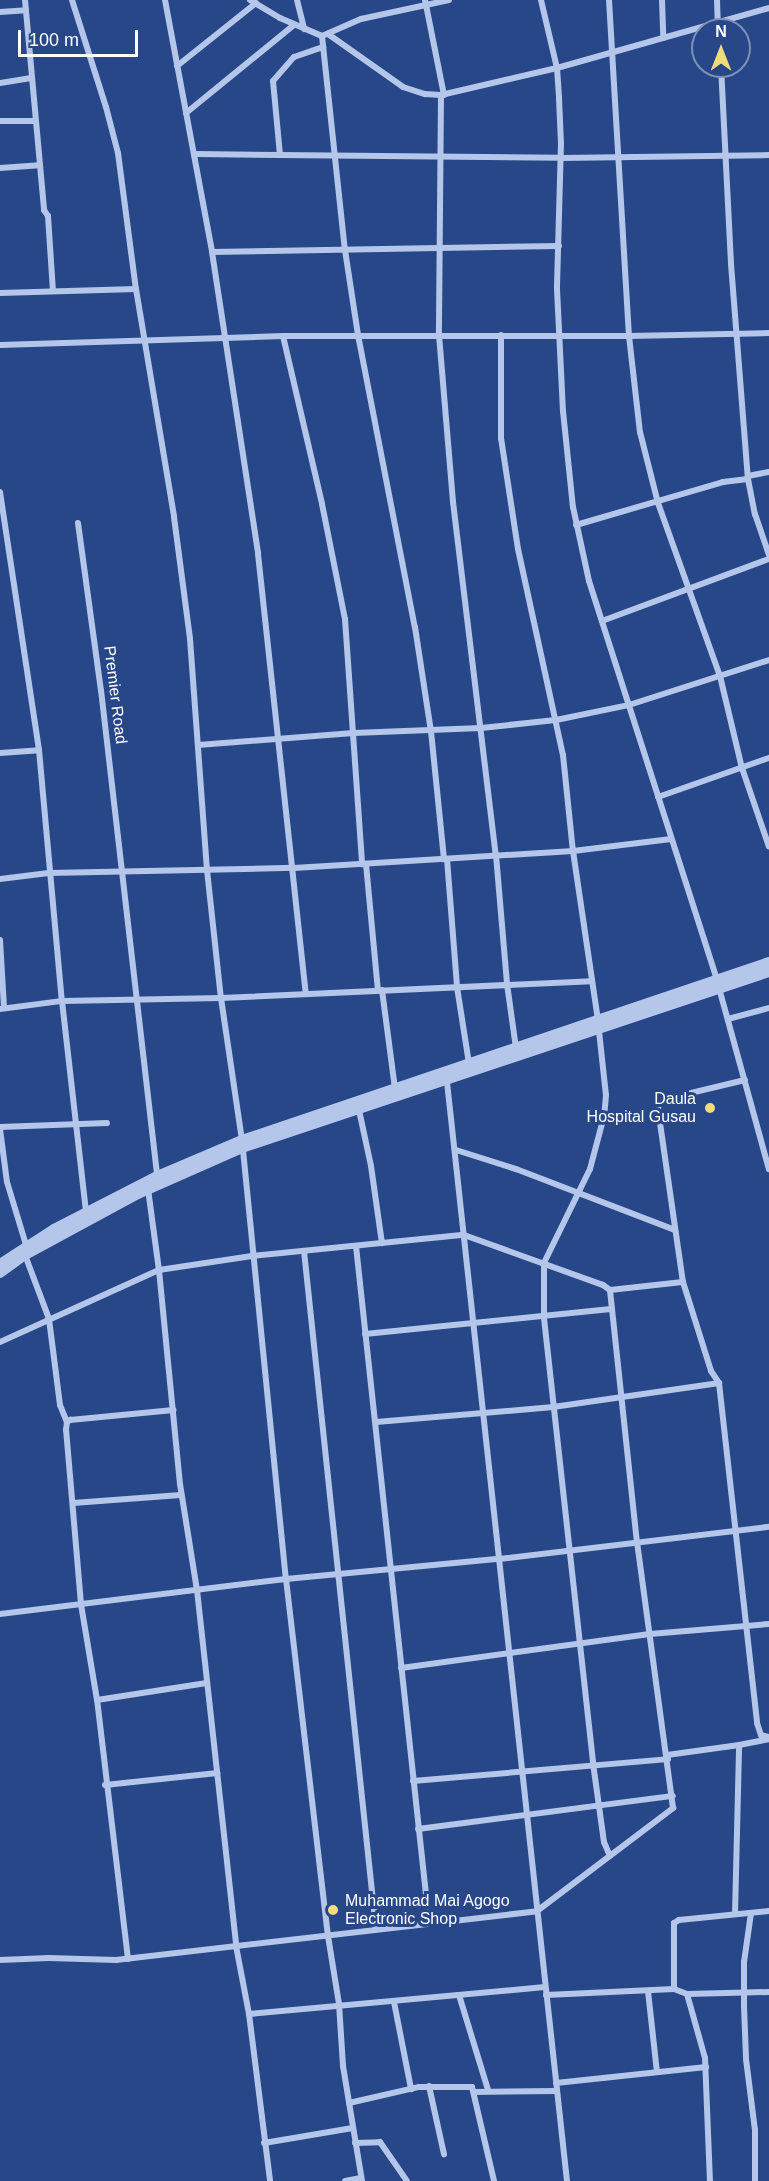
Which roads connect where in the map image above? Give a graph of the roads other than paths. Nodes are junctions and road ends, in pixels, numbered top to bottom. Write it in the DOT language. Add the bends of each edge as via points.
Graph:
graph roads {
  1 [pos="25,0"];
  2 [pos="72,0"];
  3 [pos="165,0"];
  4 [pos="449,0"];
  5 [pos="541,0"];
  6 [pos="609,0"];
  7 [pos="662,0"];
  8 [pos="717,0"];
  9 [pos="299,1"];
  10 [pos="253,2"];
  11 [pos="426,3"];
  12 [pos="769,8"];
  13 [pos="26,10"];
  14 [pos="0,12"];
  15 [pos="718,18"];
  16 [pos="733,18"];
  17 [pos="294,25"];
  18 [pos="304,29"];
  19 [pos="691,30"];
  20 [pos="325,35"];
  21 [pos="663,38"];
  22 [pos="323,47"];
  23 [pos="613,52"];
  24 [pos="177,66"];
  25 [pos="557,68"];
  26 [pos="30,78"];
  27 [pos="722,78"];
  28 [pos="0,83"];
  29 [pos="443,95"];
  30 [pos="186,113"];
  31 [pos="0,121"];
  32 [pos="35,121"];
  33 [pos="194,154"];
  34 [pos="769,154"];
  35 [pos="334,155"];
  36 [pos="280,156"];
  37 [pos="440,157"];
  38 [pos="726,157"];
  39 [pos="561,158"];
  40 [pos="618,158"];
  41 [pos="39,165"];
  42 [pos="0,168"];
  43 [pos="559,246"];
  44 [pos="440,248"];
  45 [pos="345,250"];
  46 [pos="212,252"];
  47 [pos="136,289"];
  48 [pos="53,291"];
  49 [pos="0,293"];
  50 [pos="769,333"];
  51 [pos="737,334"];
  52 [pos="358,335"];
  53 [pos="439,335"];
  54 [pos="501,335"];
  55 [pos="560,335"];
  56 [pos="283,336"];
  57 [pos="628,336"];
  58 [pos="226,338"];
  59 [pos="146,340"];
  60 [pos="0,345"];
  61 [pos="769,472"];
  62 [pos="748,478"];
  63 [pos="0,492"];
  64 [pos="658,503"];
  65 [pos="78,523"];
  66 [pos="576,525"];
  67 [pos="769,557"];
  68 [pos="689,588"];
  69 [pos="602,621"];
  70 [pos="769,660"];
  71 [pos="720,676"];
  72 [pos="629,705"];
  73 [pos="556,720"];
  74 [pos="481,728"];
  75 [pos="431,731"];
  76 [pos="354,733"];
  77 [pos="279,740"];
  78 [pos="198,745"];
  79 [pos="39,750"];
  80 [pos="0,753"];
  81 [pos="769,758"];
  82 [pos="742,768"];
  83 [pos="658,797"];
  84 [pos="671,839"];
  85 [pos="769,847"];
  86 [pos="573,851"];
  87 [pos="496,855"];
  88 [pos="445,859"];
  89 [pos="364,864"];
  90 [pos="294,868"];
  91 [pos="207,870"];
  92 [pos="123,872"];
  93 [pos="49,873"];
  94 [pos="0,879"];
  95 [pos="0,940"];
  96 [pos="769,962"];
  97 [pos="769,972"];
  98 [pos="592,981"];
  99 [pos="718,983"];
  100 [pos="507,984"];
  101 [pos="457,987"];
  102 [pos="380,990"];
  103 [pos="306,993"];
  104 [pos="220,998"];
  105 [pos="137,999"];
  106 [pos="62,1001"];
  107 [pos="769,1008"];
  108 [pos="2,1009"];
  109 [pos="728,1019"];
  110 [pos="598,1026"];
  111 [pos="516,1049"];
  112 [pos="470,1065"];
  113 [pos="745,1080"];
  114 [pos="447,1082"];
  115 [pos="395,1089"];
  116 [pos="359,1110"];
  117 [pos="107,1123"];
  118 [pos="74,1125"];
  119 [pos="0,1128"];
  120 [pos="242,1144"];
  121 [pos="456,1150"];
  122 [pos="769,1169"];
  123 [pos="157,1176"];
  124 [pos="148,1189"];
  125 [pos="577,1194"];
  126 [pos="86,1212"];
  127 [pos="675,1230"];
  128 [pos="464,1235"];
  129 [pos="382,1243"];
  130 [pos="356,1246"];
  131 [pos="26,1250"];
  132 [pos="304,1251"];
  133 [pos="252,1256"];
  134 [pos="544,1263"];
  135 [pos="0,1264"];
  136 [pos="159,1270"];
  137 [pos="0,1273"];
  138 [pos="683,1282"];
  139 [pos="610,1290"];
  140 [pos="611,1310"];
  141 [pos="544,1318"];
  142 [pos="49,1319"];
  143 [pos="473,1323"];
  144 [pos="365,1334"];
  145 [pos="0,1342"];
  146 [pos="719,1383"];
  147 [pos="621,1399"];
  148 [pos="553,1407"];
  149 [pos="174,1410"];
  150 [pos="483,1413"];
  151 [pos="67,1422"];
  152 [pos="376,1422"];
  153 [pos="181,1495"];
  154 [pos="73,1503"];
  155 [pos="769,1527"];
  156 [pos="736,1531"];
  157 [pos="637,1543"];
  158 [pos="570,1551"];
  159 [pos="499,1559"];
  160 [pos="390,1568"];
  161 [pos="339,1574"];
  162 [pos="286,1579"];
  163 [pos="197,1590"];
  164 [pos="81,1604"];
  165 [pos="0,1614"];
  166 [pos="769,1624"];
  167 [pos="748,1626"];
  168 [pos="650,1634"];
  169 [pos="579,1643"];
  170 [pos="510,1654"];
  171 [pos="401,1668"];
  172 [pos="207,1683"];
  173 [pos="97,1700"];
  174 [pos="769,1738"];
  175 [pos="739,1745"];
  176 [pos="668,1757"];
  177 [pos="593,1763"];
  178 [pos="522,1770"];
  179 [pos="217,1773"];
  180 [pos="413,1781"];
  181 [pos="105,1785"];
  182 [pos="673,1796"];
  183 [pos="599,1806"];
  184 [pos="527,1814"];
  185 [pos="418,1829"];
  186 [pos="610,1856"];
  187 [pos="537,1911"];
  188 [pos="769,1911"];
  189 [pos="751,1913"];
  190 [pos="735,1914"];
  191 [pos="429,1922"];
  192 [pos="376,1929"];
  193 [pos="328,1936"];
  194 [pos="236,1946"];
  195 [pos="0,1959"];
  196 [pos="128,1959"];
  197 [pos="545,1987"];
  198 [pos="674,1989"];
  199 [pos="648,1991"];
  200 [pos="769,1992"];
  201 [pos="744,1993"];
  202 [pos="687,1994"];
  203 [pos="459,1995"];
  204 [pos="546,1995"];
  205 [pos="394,2002"];
  206 [pos="339,2004"];
  207 [pos="249,2014"];
  208 [pos="706,2067"];
  209 [pos="657,2072"];
  210 [pos="556,2083"];
  211 [pos="429,2086"];
  212 [pos="411,2089"];
  213 [pos="488,2090"];
  214 [pos="557,2091"];
  215 [pos="474,2092"];
  216 [pos="349,2103"];
  217 [pos="353,2128"];
  218 [pos="355,2142"];
  219 [pos="264,2143"];
  220 [pos="444,2154"];
  221 [pos="361,2179"];
  222 [pos="270,2181"];
  223 [pos="345,2181"];
  224 [pos="407,2181"];
  225 [pos="494,2181"];
  226 [pos="567,2181"];
  227 [pos="710,2181"];
  228 [pos="754,2181"];
  1 -- 13 [label="street"];
  2 -- 47 [label="street" via="118,153"];
  3 -- 24 [label="street"];
  4 -- 11 [label="street"];
  5 -- 25 [label="street"];
  6 -- 23 [label="street"];
  7 -- 21 [label="street"];
  8 -- 15 [label="street"];
  9 -- 18 [label="street"];
  10 -- 17 [label="street"];
  10 -- 24 [label="street"];
  11 -- 20 [label="street" via="361,19"];
  11 -- 29 [label="street"];
  12 -- 16 [label="street"];
  13 -- 14 [label="street"];
  13 -- 26 [label="street"];
  17 -- 18 [label="street"];
  17 -- 30 [label="street"];
  18 -- 20 [label="street"];
  19 -- 21 [label="street"];
  20 -- 22 [label="street"];
  20 -- 29 [label="street" via="404,87"];
  21 -- 23 [label="street"];
  22 -- 35 [label="street"];
  22 -- 36 [label="street" via="294,57 273,81"];
  23 -- 25 [label="street"];
  23 -- 40 [label="street"];
  24 -- 30 [label="street"];
  25 -- 29 [label="street"];
  25 -- 39 [label="street"];
  26 -- 28 [label="street"];
  26 -- 32 [label="street"];
  27 -- 38 [label="street"];
  29 -- 37 [label="street"];
  30 -- 33 [label="street"];
  31 -- 32 [label="street"];
  32 -- 41 [label="street"];
  33 -- 36 [label="street"];
  33 -- 46 [label="street"];
  34 -- 38 [label="street"];
  35 -- 36 [label="street"];
  35 -- 37 [label="street"];
  35 -- 45 [label="street"];
  37 -- 39 [label="street"];
  37 -- 44 [label="street"];
  38 -- 40 [label="street"];
  38 -- 51 [label="street"];
  39 -- 40 [label="street"];
  39 -- 43 [label="street"];
  40 -- 57 [label="street"];
  41 -- 42 [label="street"];
  41 -- 48 [label="street" via="48,216"];
  43 -- 44 [label="street"];
  43 -- 55 [label="street"];
  44 -- 45 [label="street"];
  44 -- 53 [label="street"];
  45 -- 46 [label="street"];
  45 -- 52 [label="street"];
  46 -- 58 [label="street"];
  47 -- 48 [label="street"];
  47 -- 59 [label="street"];
  48 -- 49 [label="street"];
  50 -- 51 [label="street"];
  51 -- 57 [label="street"];
  51 -- 62 [label="street"];
  52 -- 53 [label="street"];
  52 -- 56 [label="street"];
  52 -- 75 [label="street" via="415,627"];
  53 -- 54 [label="street"];
  53 -- 74 [label="street" via="454,513"];
  54 -- 55 [label="street"];
  54 -- 73 [label="street" via="501,438 518,549"];
  55 -- 57 [label="street"];
  55 -- 66 [label="street" via="564,421"];
  56 -- 58 [label="street"];
  56 -- 76 [label="street" via="345,619"];
  57 -- 64 [label="street" via="640,432"];
  58 -- 59 [label="street"];
  58 -- 77 [label="street" via="258,554"];
  59 -- 60 [label="street"];
  59 -- 78 [label="street" via="190,639"];
  61 -- 62 [label="street"];
  62 -- 64 [label="street"];
  62 -- 67 [label="street"];
  63 -- 79 [label="street"];
  64 -- 66 [label="street"];
  64 -- 68 [label="street"];
  65 -- 92 [label="street, Premier Road"];
  66 -- 69 [label="street"];
  67 -- 68 [label="street"];
  68 -- 69 [label="street"];
  68 -- 71 [label="street"];
  69 -- 72 [label="street"];
  70 -- 71 [label="street"];
  71 -- 72 [label="street"];
  71 -- 82 [label="street"];
  72 -- 73 [label="street"];
  72 -- 83 [label="street"];
  73 -- 74 [label="street"];
  73 -- 86 [label="street"];
  74 -- 75 [label="street"];
  74 -- 87 [label="street"];
  75 -- 76 [label="street"];
  75 -- 88 [label="street"];
  76 -- 77 [label="street"];
  76 -- 89 [label="street"];
  77 -- 78 [label="street"];
  77 -- 90 [label="street"];
  78 -- 91 [label="street"];
  79 -- 80 [label="street"];
  79 -- 93 [label="street"];
  81 -- 82 [label="street"];
  82 -- 83 [label="street"];
  82 -- 85 [label="street"];
  83 -- 84 [label="street"];
  84 -- 86 [label="street"];
  84 -- 99 [label="street"];
  86 -- 87 [label="street"];
  86 -- 98 [label="street"];
  87 -- 88 [label="street"];
  87 -- 100 [label="street"];
  88 -- 89 [label="street"];
  88 -- 101 [label="street"];
  89 -- 90 [label="street"];
  89 -- 102 [label="street"];
  90 -- 91 [label="street"];
  90 -- 103 [label="street"];
  91 -- 92 [label="street"];
  91 -- 104 [label="street"];
  92 -- 93 [label="street"];
  92 -- 105 [label="street, Premier Road"];
  93 -- 94 [label="street"];
  93 -- 106 [label="street"];
  95 -- 108 [label="street"];
  96 -- 99 [label="street"];
  97 -- 99 [label="street"];
  98 -- 100 [label="street"];
  98 -- 110 [label="street"];
  99 -- 109 [label="street"];
  99 -- 110 [label="street"];
  100 -- 101 [label="street"];
  100 -- 111 [label="street"];
  101 -- 102 [label="street"];
  101 -- 112 [label="street"];
  102 -- 103 [label="street"];
  102 -- 115 [label="street"];
  103 -- 104 [label="street"];
  104 -- 105 [label="street"];
  104 -- 120 [label="street"];
  105 -- 106 [label="street"];
  105 -- 123 [label="street, Premier Road"];
  106 -- 108 [label="street"];
  106 -- 118 [label="street"];
  107 -- 109 [label="street"];
  109 -- 113 [label="street"];
  110 -- 111 [label="street"];
  110 -- 114 [label="street"];
  110 -- 125 [label="street" via="606,1095 604,1116 590,1169"];
  111 -- 112 [label="street"];
  112 -- 115 [label="street"];
  113 -- 122 [label="street"];
  113 -- 127 [label="street" via="659,1103"];
  114 -- 116 [label="street"];
  114 -- 121 [label="street"];
  115 -- 120 [label="street"];
  116 -- 120 [label="street"];
  116 -- 129 [label="street" via="372,1166"];
  117 -- 118 [label="street"];
  118 -- 119 [label="street"];
  118 -- 126 [label="street"];
  119 -- 131 [label="street" via="7,1182"];
  120 -- 123 [label="street"];
  120 -- 124 [label="street"];
  120 -- 133 [label="street"];
  121 -- 125 [label="street"];
  121 -- 128 [label="street"];
  123 -- 126 [label="street"];
  124 -- 131 [label="street"];
  124 -- 136 [label="street"];
  125 -- 127 [label="street"];
  125 -- 134 [label="street"];
  126 -- 131 [label="street"];
  127 -- 138 [label="street"];
  128 -- 129 [label="street"];
  128 -- 134 [label="street"];
  128 -- 143 [label="street"];
  129 -- 130 [label="street"];
  130 -- 132 [label="street"];
  130 -- 144 [label="street"];
  131 -- 135 [label="street"];
  131 -- 137 [label="street"];
  131 -- 142 [label="street"];
  132 -- 133 [label="street"];
  132 -- 161 [label="street"];
  133 -- 136 [label="street"];
  133 -- 162 [label="street"];
  134 -- 139 [label="street"];
  134 -- 141 [label="street"];
  136 -- 142 [label="street"];
  136 -- 149 [label="street"];
  138 -- 139 [label="street"];
  138 -- 146 [label="street" via="711,1371"];
  139 -- 140 [label="street"];
  140 -- 141 [label="street" via="576,1311"];
  140 -- 147 [label="street"];
  141 -- 143 [label="street"];
  141 -- 148 [label="street"];
  142 -- 145 [label="street"];
  142 -- 151 [label="street" via="60,1405"];
  143 -- 144 [label="street"];
  143 -- 150 [label="street"];
  144 -- 152 [label="street"];
  146 -- 147 [label="street"];
  146 -- 156 [label="street"];
  147 -- 148 [label="street"];
  147 -- 157 [label="street"];
  148 -- 150 [label="street"];
  148 -- 158 [label="street"];
  149 -- 151 [label="street"];
  149 -- 153 [label="street"];
  150 -- 152 [label="street"];
  150 -- 159 [label="street"];
  151 -- 154 [label="street"];
  152 -- 160 [label="street"];
  153 -- 154 [label="street"];
  153 -- 163 [label="street"];
  154 -- 164 [label="street"];
  155 -- 156 [label="street"];
  156 -- 157 [label="street"];
  156 -- 167 [label="street"];
  157 -- 158 [label="street"];
  157 -- 168 [label="street"];
  158 -- 159 [label="street"];
  158 -- 169 [label="street"];
  159 -- 160 [label="street"];
  159 -- 170 [label="street"];
  160 -- 161 [label="street"];
  160 -- 171 [label="street"];
  161 -- 162 [label="street"];
  161 -- 192 [label="street"];
  162 -- 163 [label="street"];
  162 -- 193 [label="street"];
  163 -- 164 [label="street"];
  163 -- 172 [label="street"];
  164 -- 165 [label="street"];
  164 -- 173 [label="street"];
  166 -- 167 [label="street"];
  167 -- 168 [label="street"];
  167 -- 174 [label="street" via="757,1723 761,1735"];
  168 -- 169 [label="street"];
  168 -- 176 [label="street"];
  169 -- 170 [label="street"];
  169 -- 177 [label="street"];
  170 -- 171 [label="street"];
  170 -- 178 [label="street"];
  171 -- 180 [label="street"];
  172 -- 173 [label="street"];
  172 -- 179 [label="street"];
  173 -- 181 [label="street"];
  174 -- 175 [label="street"];
  175 -- 176 [label="street"];
  175 -- 190 [label="street"];
  176 -- 177 [label="street"];
  176 -- 182 [label="street"];
  177 -- 178 [label="street"];
  177 -- 183 [label="street"];
  178 -- 180 [label="street"];
  178 -- 184 [label="street"];
  179 -- 181 [label="street"];
  179 -- 194 [label="street"];
  180 -- 185 [label="street"];
  181 -- 196 [label="street"];
  182 -- 183 [label="street"];
  182 -- 186 [label="street" via="673,1808"];
  183 -- 184 [label="street"];
  183 -- 186 [label="street"];
  184 -- 185 [label="street"];
  184 -- 187 [label="street"];
  185 -- 191 [label="street"];
  186 -- 187 [label="street"];
  187 -- 191 [label="street"];
  187 -- 197 [label="street"];
  188 -- 189 [label="street"];
  189 -- 190 [label="street"];
  189 -- 201 [label="street"];
  190 -- 198 [label="street" via="674,1923"];
  191 -- 192 [label="street"];
  192 -- 193 [label="street"];
  193 -- 194 [label="street"];
  193 -- 206 [label="street"];
  194 -- 196 [label="street"];
  194 -- 207 [label="street"];
  195 -- 196 [label="street"];
  197 -- 203 [label="street"];
  197 -- 204 [label="street"];
  198 -- 199 [label="street"];
  198 -- 202 [label="street"];
  199 -- 204 [label="street"];
  199 -- 209 [label="street"];
  200 -- 201 [label="street"];
  201 -- 202 [label="street"];
  201 -- 228 [label="street" via="746,2059 755,2130"];
  202 -- 208 [label="street"];
  203 -- 205 [label="street"];
  203 -- 213 [label="street"];
  204 -- 210 [label="street"];
  205 -- 206 [label="street"];
  205 -- 212 [label="street"];
  206 -- 207 [label="street"];
  206 -- 216 [label="street"];
  207 -- 219 [label="street"];
  208 -- 209 [label="street"];
  208 -- 227 [label="street"];
  209 -- 210 [label="street"];
  210 -- 214 [label="street"];
  211 -- 212 [label="street"];
  211 -- 215 [label="street" via="467,2085"];
  211 -- 220 [label="street"];
  212 -- 216 [label="street"];
  213 -- 214 [label="street"];
  213 -- 215 [label="street"];
  214 -- 226 [label="street"];
  215 -- 225 [label="street"];
  216 -- 217 [label="street"];
  217 -- 218 [label="street"];
  217 -- 219 [label="street"];
  218 -- 221 [label="street"];
  218 -- 224 [label="street" via="380,2142"];
  219 -- 222 [label="street"];
  221 -- 223 [label="street"];
}
